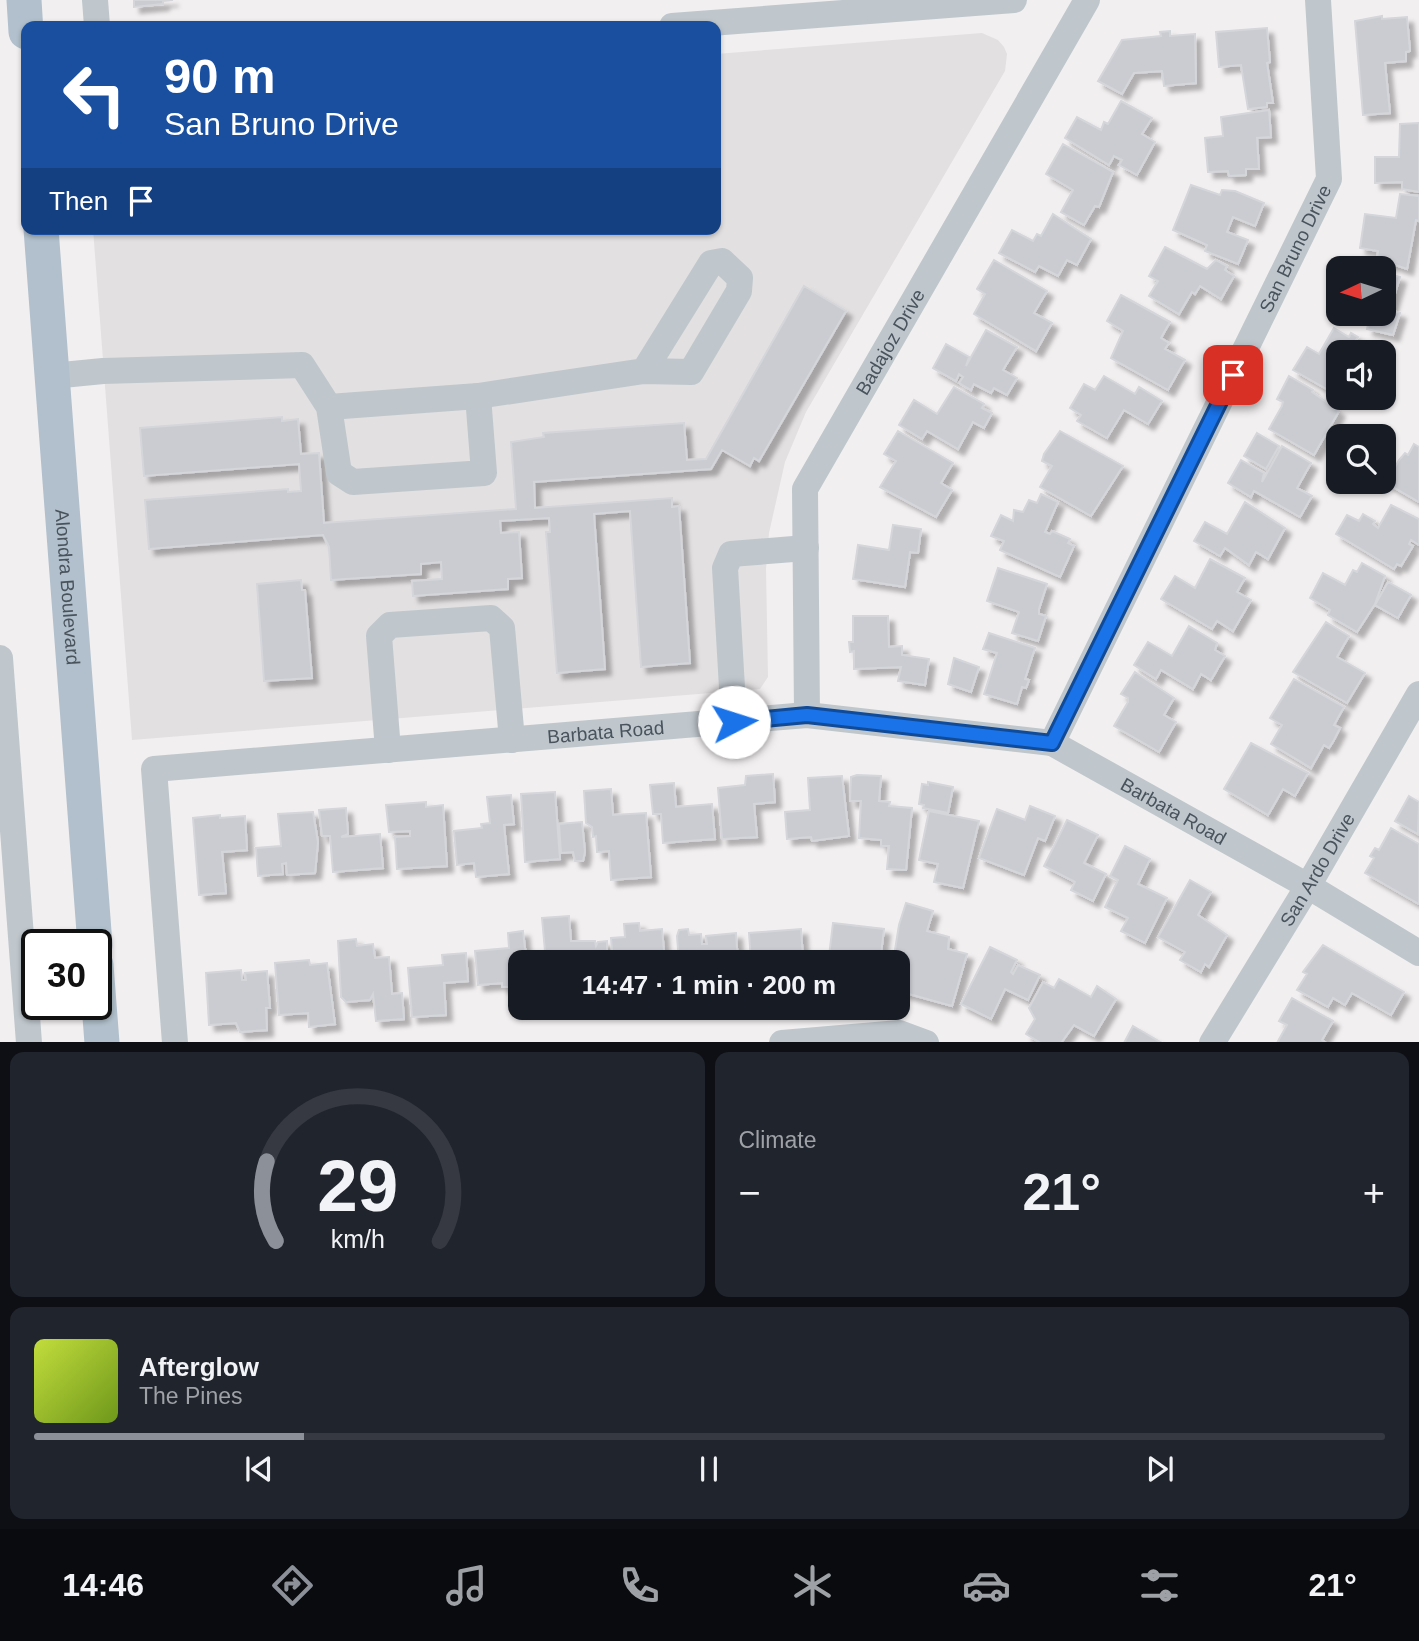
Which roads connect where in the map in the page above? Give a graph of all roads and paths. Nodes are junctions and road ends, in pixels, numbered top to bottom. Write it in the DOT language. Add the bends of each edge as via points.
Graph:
graph roads {
  1 [pos="24,0"];
  2 [pos="95,0"];
  3 [pos="1014,0"];
  4 [pos="1087,0"];
  5 [pos="1318,0"];
  6 [pos="25,21"];
  7 [pos="97,21"];
  8 [pos="721,22"];
  9 [pos="41,235"];
  10 [pos="644,371"];
  11 [pos="52,376"];
  12 [pos="478,396"];
  13 [pos="329,407"];
  14 [pos="806,548"];
  15 [pos="0,658"];
  16 [pos="1419,694"];
  17 [pos="807,715"];
  18 [pos="734,722"];
  19 [pos="512,740"];
  20 [pos="1052,743"];
  21 [pos="388,750"];
  22 [pos="1308,886"];
  23 [pos="94,929"];
  24 [pos="1419,953"];
  25 [pos="100,1020"];
  26 [pos="29,1042"];
  27 [pos="102,1042"];
  28 [pos="175,1042"];
  29 [pos="782,1042"];
  30 [pos="926,1042"];
  31 [pos="1212,1042"];
  1 -- 6 [label="main road"];
  2 -- 7 [label="street"];
  3 -- 8 [label="street"];
  4 -- 14 [label="street, Badajoz Drive" via="805,489"];
  5 -- 20 [label="street, San Bruno Drive" via="1329,179"];
  9 -- 11 [label="main road, Alondra Boulevard"];
  10 -- 12 [label="street"];
  11 -- 13 [label="street" via="302,365"];
  11 -- 23 [label="main road, Alondra Boulevard"];
  12 -- 13 [label="street"];
  12 -- 13 [label="street" via="484,473 353,482 340,472"];
  14 -- 17 [label="street, Badajoz Drive"];
  14 -- 18 [label="street" via="731,554 724,568"];
  15 -- 26 [label="street"];
  16 -- 22 [label="street, San Ardo Drive"];
  17 -- 18 [label="street, Barbata Road"];
  17 -- 20 [label="street, Barbata Road"];
  18 -- 19 [label="street, Barbata Road"];
  19 -- 21 [label="street, Barbata Road"];
  19 -- 21 [label="street" via="502,628 491,618 390,625 379,636"];
  20 -- 22 [label="street, Barbata Road"];
  21 -- 28 [label="street, Barbata Road" via="154,769"];
  22 -- 24 [label="street, Barbata Road"];
  22 -- 31 [label="street, San Ardo Drive"];
  25 -- 27 [label="main road"];
  29 -- 30 [label="street" via="898,1033"];
}
